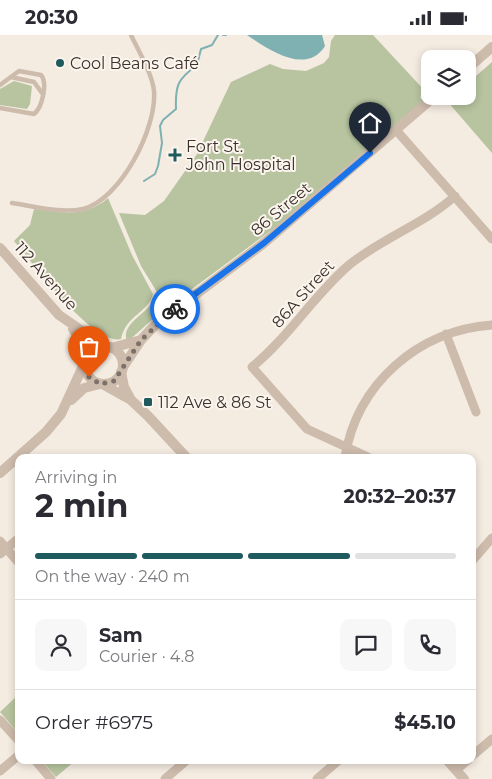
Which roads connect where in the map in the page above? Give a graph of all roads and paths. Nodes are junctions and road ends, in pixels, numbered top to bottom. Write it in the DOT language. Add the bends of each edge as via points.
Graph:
graph roads {
  1 [pos="131,35"];
  2 [pos="492,47"];
  3 [pos="476,61"];
  4 [pos="11,77"];
  5 [pos="0,85"];
  6 [pos="42,93"];
  7 [pos="424,105"];
  8 [pos="0,108"];
  9 [pos="396,129"];
  10 [pos="455,196"];
  11 [pos="12,203"];
  12 [pos="492,239"];
  13 [pos="0,248"];
  14 [pos="69,324"];
  15 [pos="492,325"];
  16 [pos="446,334"];
  17 [pos="141,340"];
  18 [pos="107,347"];
  19 [pos="85,361"];
  20 [pos="122,369"];
  21 [pos="102,384"];
  22 [pos="131,400"];
  23 [pos="68,402"];
  24 [pos="476,413"];
  25 [pos="347,446"];
  26 [pos="21,454"];
  27 [pos="183,454"];
  28 [pos="346,454"];
  29 [pos="362,454"];
  30 [pos="15,460"];
  31 [pos="0,473"];
  32 [pos="492,538"];
  33 [pos="15,540"];
  34 [pos="2,548"];
  35 [pos="476,556"];
  36 [pos="15,559"];
  37 [pos="0,720"];
  38 [pos="15,737"];
  39 [pos="492,739"];
  40 [pos="476,753"];
  41 [pos="15,758"];
  42 [pos="39,764"];
  43 [pos="182,764"];
  44 [pos="334,764"];
  45 [pos="451,764"];
  46 [pos="463,764"];
  47 [pos="456,770"];
  48 [pos="0,771"];
  49 [pos="52,779"];
  50 [pos="165,779"];
  51 [pos="317,779"];
  52 [pos="464,779"];
  1 -- 11 [label="lane" via="154,89 154,101 144,144 131,165 107,194 84,209 52,209"];
  2 -- 3 [label="street"];
  4 -- 5 [label="lane"];
  4 -- 6 [label="lane" via="34,82"];
  4 -- 6 [label="lane" via="24,71 41,75 44,81"];
  6 -- 8 [label="lane" via="39,108 34,113"];
  7 -- 9 [label="street, 86 Street"];
  9 -- 10 [label="street"];
  9 -- 17 [label="street, 86 Street" via="264,243 165,316"];
  10 -- 12 [label="street"];
  10 -- 25 [label="street, 86A Street" via="350,265 320,293 272,350 252,367 308,429"];
  13 -- 14 [label="street, 112 Avenue" via="46,303"];
  14 -- 18 [label="street, 112 Avenue"];
  14 -- 19 [label="street, 112 Avenue" via="81,341"];
  15 -- 16 [label="street"];
  16 -- 24 [label="street"];
  16 -- 25 [label="street" via="414,350 384,376 361,408"];
  17 -- 18 [label="street"];
  17 -- 20 [label="street, 86 Street"];
  18 -- 19 [label="street" via="93,350"];
  18 -- 20 [label="street" via="120,356"];
  19 -- 21 [label="street" via="89,377"];
  19 -- 23 [label="street"];
  20 -- 21 [label="street" via="114,381"];
  20 -- 22 [label="street" via="124,387"];
  21 -- 22 [label="street"];
  21 -- 23 [label="street" via="84,388"];
  22 -- 27 [label="street"];
  23 -- 26 [label="street" via="46,432"];
  25 -- 28 [label="street"];
  25 -- 29 [label="street"];
  30 -- 31 [label="street"];
  32 -- 35 [label="street"];
  33 -- 34 [label="street"];
  34 -- 36 [label="street"];
  37 -- 38 [label="street"];
  39 -- 40 [label="street"];
  41 -- 48 [label="street"];
  42 -- 49 [label="street"];
  43 -- 50 [label="street"];
  44 -- 51 [label="street"];
  45 -- 47 [label="street"];
  46 -- 47 [label="street"];
  47 -- 52 [label="street"];
}
